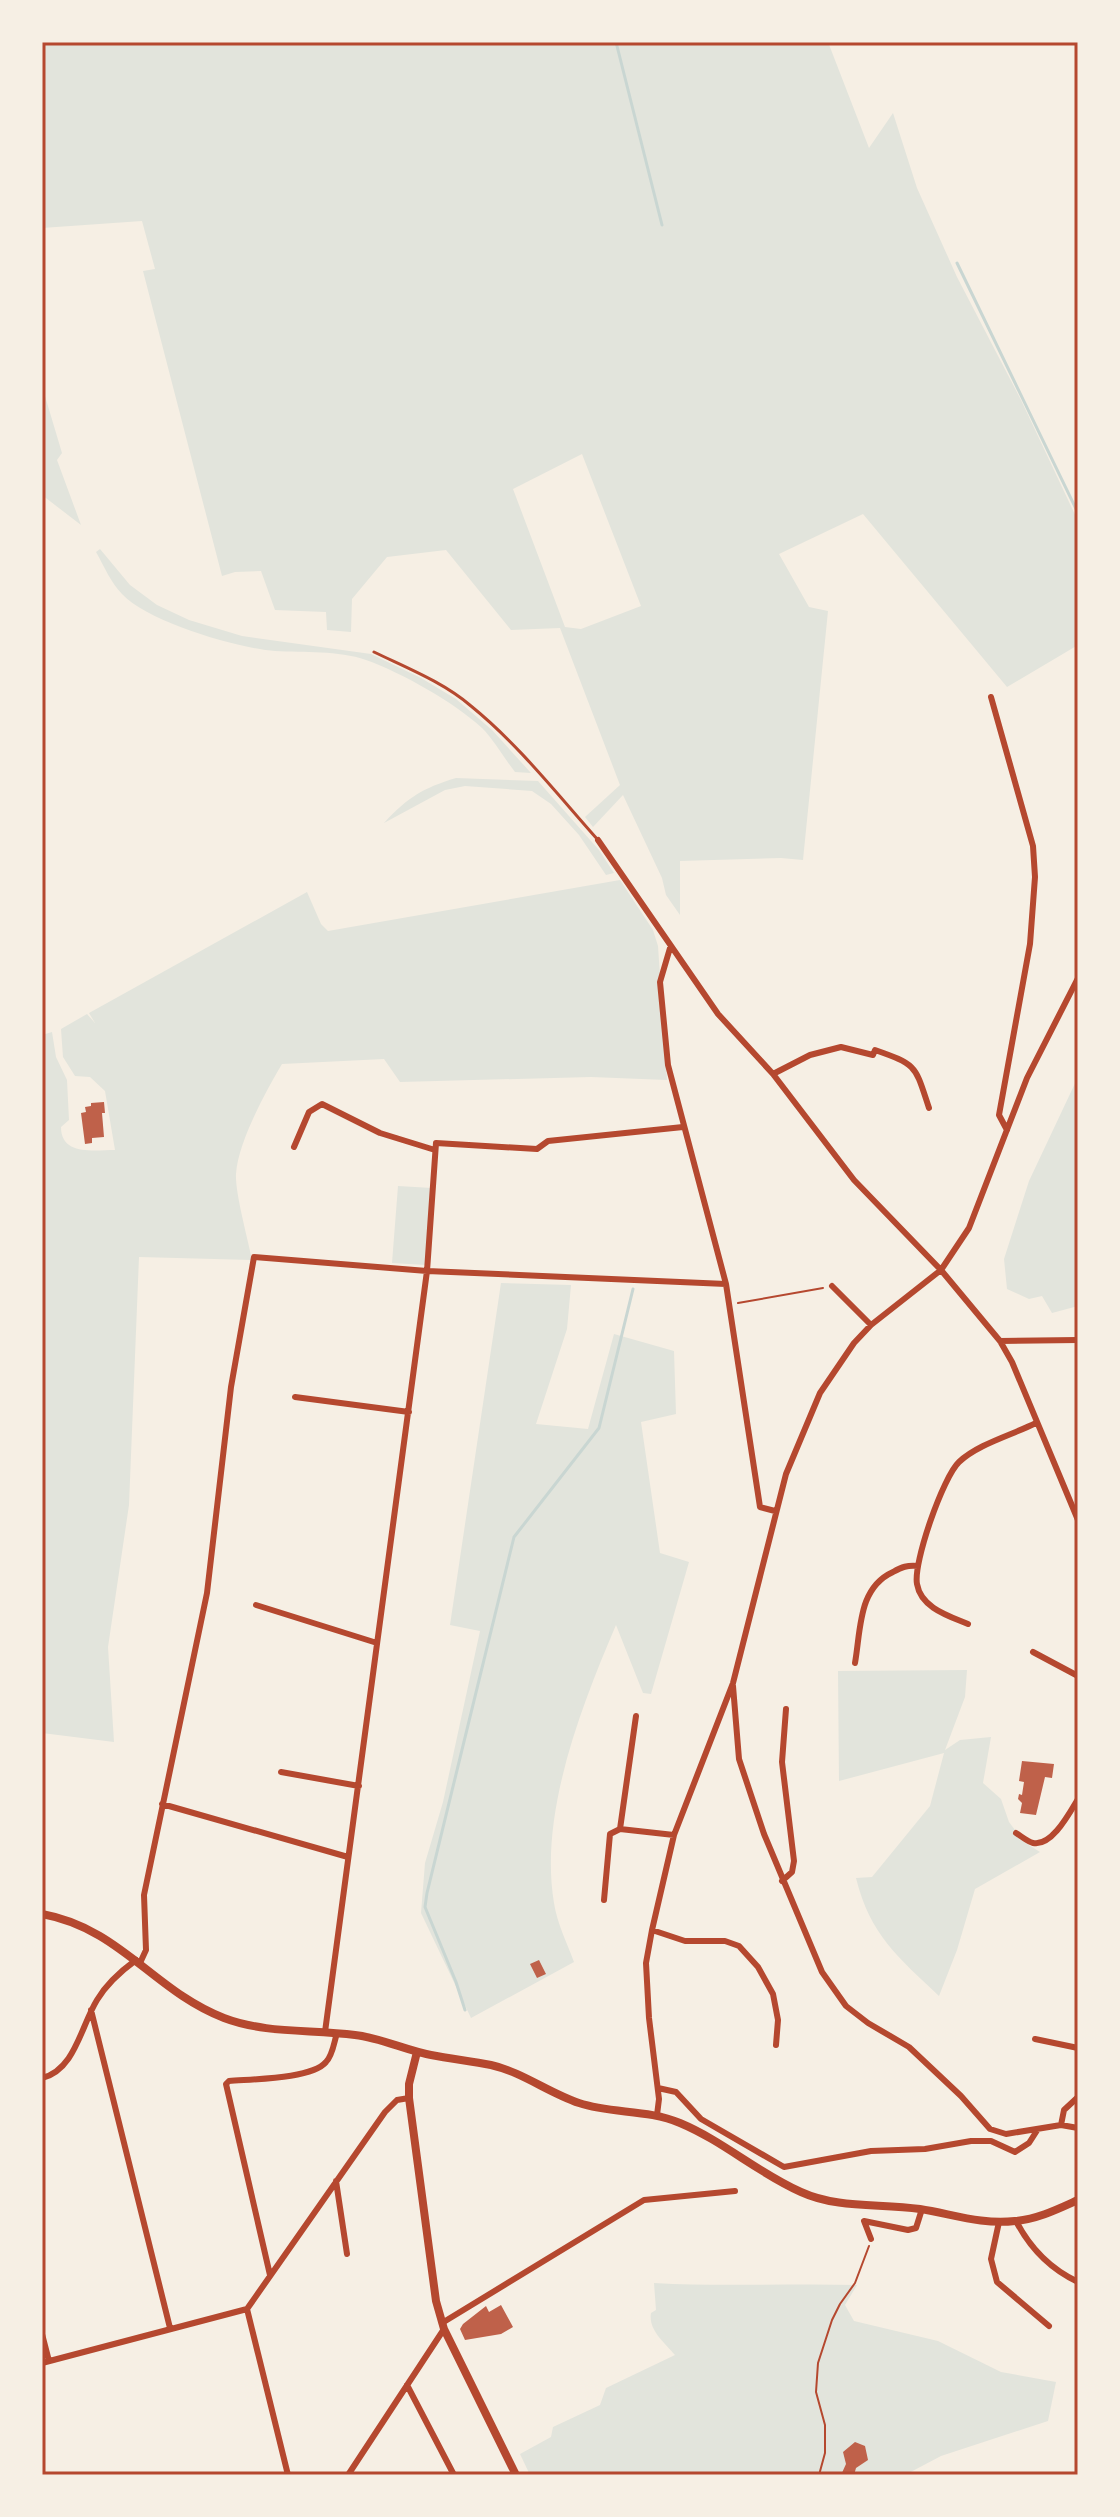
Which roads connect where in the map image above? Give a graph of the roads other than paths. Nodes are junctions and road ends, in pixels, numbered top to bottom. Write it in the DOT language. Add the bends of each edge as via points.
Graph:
graph roads {
  1 [pos="374,652"];
  2 [pos="991,697"];
  3 [pos="598,840"];
  4 [pos="670,948"];
  5 [pos="1078,978"];
  6 [pos="773,1074"];
  7 [pos="929,1108"];
  8 [pos="683,1127"];
  9 [pos="1007,1130"];
  10 [pos="294,1147"];
  11 [pos="435,1150"];
  12 [pos="941,1270"];
  13 [pos="427,1271"];
  14 [pos="726,1284"];
  15 [pos="832,1286"];
  16 [pos="871,1325"];
  17 [pos="1078,1340"];
  18 [pos="1000,1341"];
  19 [pos="295,1397"];
  20 [pos="409,1412"];
  21 [pos="1036,1423"];
  22 [pos="775,1511"];
  23 [pos="1078,1520"];
  24 [pos="918,1566"];
  25 [pos="256,1605"];
  26 [pos="968,1624"];
  27 [pos="377,1643"];
  28 [pos="1033,1652"];
  29 [pos="855,1663"];
  30 [pos="1078,1676"];
  31 [pos="733,1683"];
  32 [pos="786,1709"];
  33 [pos="636,1716"];
  34 [pos="281,1772"];
  35 [pos="359,1786"];
  36 [pos="1078,1799"];
  37 [pos="162,1804"];
  38 [pos="620,1829"];
  39 [pos="1016,1833"];
  40 [pos="674,1835"];
  41 [pos="348,1857"];
  42 [pos="782,1881"];
  43 [pos="604,1900"];
  44 [pos="42,1914"];
  45 [pos="652,1930"];
  46 [pos="138,1962"];
  47 [pos="91,2010"];
  48 [pos="325,2032"];
  49 [pos="337,2033"];
  50 [pos="1035,2039"];
  51 [pos="776,2045"];
  52 [pos="1078,2048"];
  53 [pos="417,2052"];
  54 [pos="42,2078"];
  55 [pos="658,2088"];
  56 [pos="1078,2097"];
  57 [pos="409,2098"];
  58 [pos="657,2115"];
  59 [pos="1061,2125"];
  60 [pos="1078,2128"];
  61 [pos="1038,2129"];
  62 [pos="336,2181"];
  63 [pos="735,2191"];
  64 [pos="1078,2200"];
  65 [pos="922,2209"];
  66 [pos="1016,2221"];
  67 [pos="999,2222"];
  68 [pos="871,2239"];
  69 [pos="347,2254"];
  70 [pos="270,2275"];
  71 [pos="1078,2282"];
  72 [pos="247,2309"];
  73 [pos="443,2326"];
  74 [pos="1049,2326"];
  75 [pos="170,2328"];
  76 [pos="42,2334"];
  77 [pos="45,2362"];
  78 [pos="407,2385"];
  79 [pos="288,2475"];
  80 [pos="348,2475"];
  81 [pos="454,2475"];
  82 [pos="516,2475"];
  1 -- 3 [label="lane" via="470,705"];
  2 -- 9 [label="street" via="1033,846 1035,877 1030,944 999,1115"];
  3 -- 4 [label="street"];
  4 -- 6 [label="street" via="718,1014"];
  4 -- 8 [label="street" via="660,982 668,1065"];
  5 -- 9 [label="street"];
  6 -- 7 [label="street" via="810,1055 841,1047 873,1055 875,1050 917,1071"];
  6 -- 12 [label="street" via="854,1180"];
  8 -- 11 [label="street" via="548,1141 537,1149 436,1143"];
  8 -- 14 [label="street"];
  9 -- 12 [label="street" via="969,1228"];
  10 -- 11 [label="street" via="309,1112 322,1104 380,1133"];
  11 -- 13 [label="street"];
  12 -- 16 [label="street"];
  12 -- 18 [label="street"];
  13 -- 14 [label="street"];
  13 -- 20 [label="street"];
  13 -- 37 [label="street" via="254,1257 231,1387 207,1593"];
  14 -- 22 [label="street" via="760,1507"];
  15 -- 16 [label="street"];
  16 -- 22 [label="street" via="820,1393"];
  17 -- 18 [label="street"];
  18 -- 21 [label="street"];
  19 -- 20 [label="street"];
  20 -- 27 [label="street"];
  21 -- 23 [label="street"];
  21 -- 24 [label="street" via="954,1467"];
  22 -- 31 [label="street"];
  24 -- 26 [label="street" via="917,1586 930,1606"];
  24 -- 29 [label="street" via="907,1565 881,1577 866,1596"];
  25 -- 27 [label="street"];
  27 -- 35 [label="street"];
  28 -- 30 [label="street"];
  31 -- 40 [label="street"];
  31 -- 42 [label="street" via="739,1759"];
  32 -- 42 [label="street" via="782,1762 794,1861"];
  33 -- 38 [label="street"];
  34 -- 35 [label="street"];
  35 -- 41 [label="street"];
  36 -- 39 [label="street" via="1062,1825 1043,1842"];
  37 -- 41 [label="street"];
  37 -- 46 [label="street" via="144,1895 146,1950"];
  38 -- 40 [label="street"];
  38 -- 43 [label="street" via="610,1834"];
  40 -- 45 [label="street"];
  41 -- 48 [label="street"];
  42 -- 61 [label="street" via="822,1972 846,2006 909,2047 990,2129 1006,2134"];
  44 -- 46 [label="main road" via="87,1927"];
  45 -- 51 [label="street" via="685,1941 739,1946 773,1994"];
  45 -- 55 [label="street" via="646,1963"];
  46 -- 47 [label="street" via="108,1984"];
  46 -- 48 [label="main road" via="219,2016 256,2027"];
  47 -- 54 [label="street" via="65,2065"];
  47 -- 75 [label="street"];
  48 -- 49 [label="main road"];
  49 -- 53 [label="main road"];
  49 -- 70 [label="street" via="329,2058 318,2068 226,2084"];
  50 -- 52 [label="street"];
  53 -- 57 [label="main road"];
  53 -- 58 [label="main road" via="510,2070 590,2106"];
  55 -- 58 [label="street"];
  55 -- 61 [label="street" via="676,2092 701,2119 784,2167 871,2151 983,2141 1015,2152"];
  56 -- 59 [label="street" via="1064,2110"];
  57 -- 62 [label="street" via="391,2105"];
  57 -- 73 [label="main road"];
  58 -- 65 [label="main road" via="694,2129 813,2197"];
  59 -- 60 [label="street"];
  59 -- 61 [label="street"];
  62 -- 69 [label="street"];
  62 -- 70 [label="street"];
  63 -- 73 [label="street" via="644,2200"];
  64 -- 66 [label="main road"];
  65 -- 67 [label="main road"];
  65 -- 68 [label="street" via="916,2228 908,2230 864,2221"];
  66 -- 67 [label="main road"];
  66 -- 71 [label="street" via="1040,2256"];
  67 -- 74 [label="street" via="991,2259 997,2282"];
  70 -- 72 [label="street"];
  72 -- 75 [label="street"];
  72 -- 79 [label="street"];
  73 -- 78 [label="street"];
  73 -- 82 [label="main road"];
  75 -- 77 [label="street"];
  76 -- 77 [label="street"];
  78 -- 80 [label="street"];
  78 -- 81 [label="street"];
}
